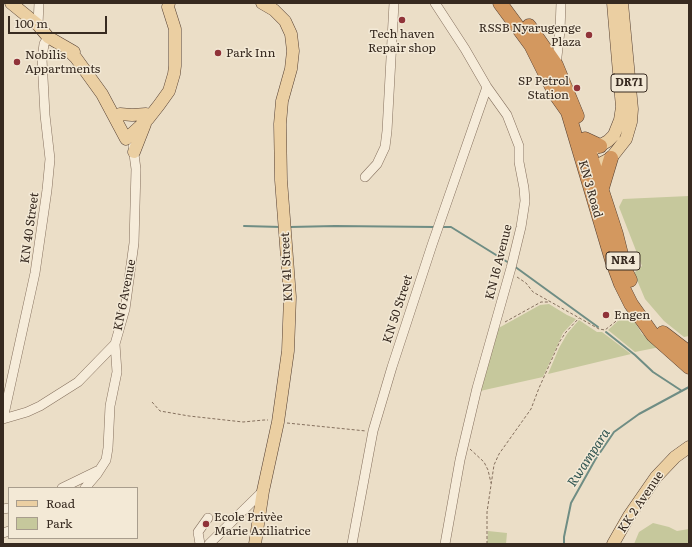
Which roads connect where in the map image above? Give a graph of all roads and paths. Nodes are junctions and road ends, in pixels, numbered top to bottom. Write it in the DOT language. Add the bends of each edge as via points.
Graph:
graph roads {
  1 [pos="11,3"];
  2 [pos="39,3"];
  3 [pos="169,3"];
  4 [pos="262,3"];
  5 [pos="394,3"];
  6 [pos="435,3"];
  7 [pos="500,3"];
  8 [pos="512,3"];
  9 [pos="561,3"];
  10 [pos="613,3"];
  11 [pos="622,3"];
  12 [pos="38,25"];
  13 [pos="48,37"];
  14 [pos="67,49"];
  15 [pos="556,65"];
  16 [pos="487,88"];
  17 [pos="120,114"];
  18 [pos="147,116"];
  19 [pos="127,134"];
  20 [pos="589,147"];
  21 [pos="134,152"];
  22 [pos="611,158"];
  23 [pos="589,168"];
  24 [pos="365,177"];
  25 [pos="136,181"];
  26 [pos="602,188"];
  27 [pos="510,272"];
  28 [pos="549,302"];
  29 [pos="632,304"];
  30 [pos="579,318"];
  31 [pos="494,327"];
  32 [pos="115,344"];
  33 [pos="689,353"];
  34 [pos="689,367"];
  35 [pos="152,402"];
  36 [pos="3,419"];
  37 [pos="278,422"];
  38 [pos="373,431"];
  39 [pos="464,443"];
  40 [pos="689,447"];
  41 [pos="103,469"];
  42 [pos="491,484"];
  43 [pos="64,487"];
  44 [pos="86,487"];
  45 [pos="263,491"];
  46 [pos="208,518"];
  47 [pos="200,544"];
  48 [pos="209,544"];
  49 [pos="255,544"];
  50 [pos="352,544"];
  51 [pos="445,544"];
  52 [pos="487,544"];
  53 [pos="613,544"];
  1 -- 12 [label="main road, KN 6 Avenue"];
  2 -- 12 [label="street"];
  3 -- 18 [label="main road" via="175,29 175,66 171,84 164,89"];
  4 -- 37 [label="main road, KN 41 Street" via="285,21 293,45 293,59 282,101 280,124 290,297 288,351"];
  5 -- 24 [label="street" via="385,146 377,164"];
  6 -- 16 [label="street, KN 16 Avenue" via="466,49"];
  7 -- 20 [label="highway, KN 3 Road / NR4" via="531,45 556,95"];
  8 -- 15 [label="highway, KN 3 Road / NR4"];
  9 -- 15 [label="street"];
  10 -- 20 [label="main road, DR71" via="622,107 620,120 614,135 608,141"];
  11 -- 22 [label="main road, DR71" via="632,110 626,139"];
  12 -- 13 [label="main road, KN 6 Avenue"];
  13 -- 14 [label="main road, KN 6 Avenue"];
  13 -- 36 [label="street, KN 40 Street" via="44,44 42,59 50,160 48,190 35,273"];
  14 -- 17 [label="main road, KN 6 Avenue" via="81,55"];
  14 -- 19 [label="main road, KN 6 Avenue" via="96,84"];
  15 -- 20 [label="highway, KN 3 Road / NR4"];
  16 -- 27 [label="street, KN 16 Avenue" via="507,115 519,146 525,202"];
  16 -- 38 [label="street, KN 50 Street" via="430,252"];
  17 -- 18 [label="main road"];
  17 -- 19 [label="main road, KN 6 Avenue"];
  18 -- 19 [label="main road"];
  18 -- 21 [label="main road"];
  19 -- 21 [label="street, KN 6 Avenue"];
  19 -- 25 [label="street, KN 6 Avenue"];
  20 -- 23 [label="highway, KN 3 Road / NR4"];
  21 -- 25 [label="street, KN 6 Avenue"];
  22 -- 23 [label="main road, DR71"];
  22 -- 26 [label="highway"];
  23 -- 26 [label="highway, KN 3 Road / NR4"];
  23 -- 29 [label="highway, KN 3 Road / NR4" via="612,260"];
  25 -- 32 [label="street, KN 6 Avenue" via="133,250 125,309"];
  26 -- 33 [label="highway, KN 3 Road / NR4" via="625,270 641,303 664,333"];
  27 -- 28 [label="path"];
  27 -- 31 [label="street, KN 16 Avenue"];
  28 -- 30 [label="path"];
  28 -- 31 [label="path" via="541,302"];
  29 -- 30 [label="path" via="605,330"];
  29 -- 34 [label="highway, KN 3 Road / NR4" via="653,335"];
  30 -- 42 [label="path" via="560,341 531,409 499,454"];
  31 -- 39 [label="street, KN 16 Avenue"];
  32 -- 36 [label="street, KN 6 Avenue" via="78,382 40,406"];
  32 -- 41 [label="street" via="117,372 110,406 108,448"];
  35 -- 37 [label="path" via="160,411 189,416 243,422"];
  37 -- 38 [label="path"];
  37 -- 45 [label="main road, KN 41 Street"];
  38 -- 50 [label="street, KN 50 Street"];
  39 -- 42 [label="path" via="484,462"];
  39 -- 51 [label="street, KN 16 Avenue"];
  40 -- 53 [label="main road, KK 2 Avenue" via="675,457 656,477"];
  41 -- 43 [label="street"];
  41 -- 44 [label="street"];
  42 -- 52 [label="path" via="487,512"];
  45 -- 48 [label="street"];
  45 -- 49 [label="main road, KN 41 Street"];
  46 -- 47 [label="street" via="198,532"];
}
